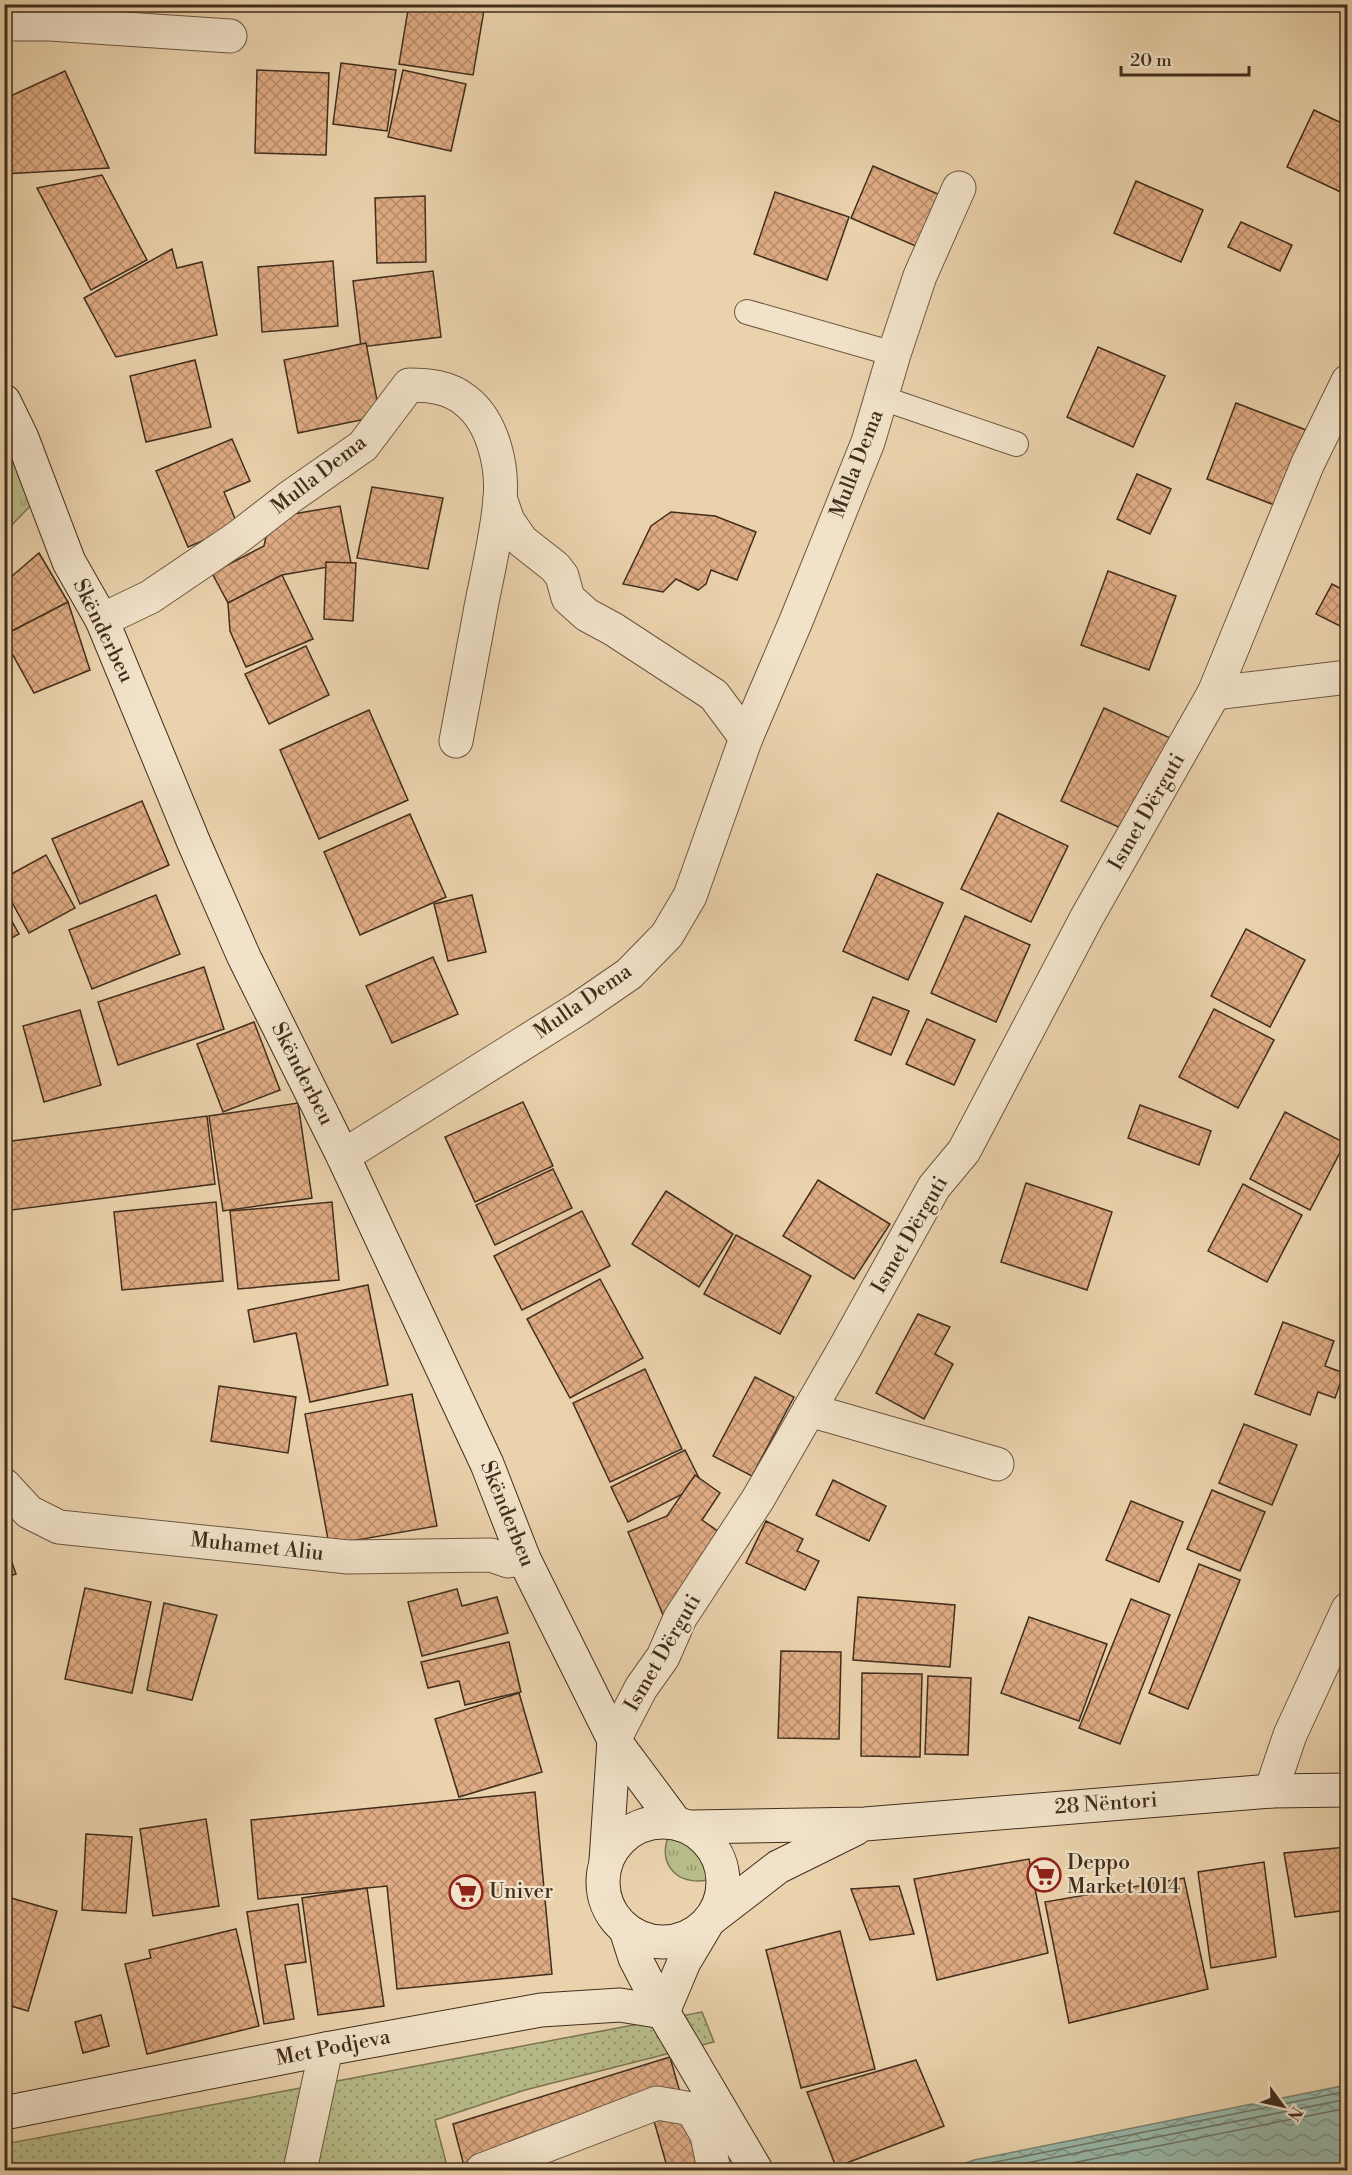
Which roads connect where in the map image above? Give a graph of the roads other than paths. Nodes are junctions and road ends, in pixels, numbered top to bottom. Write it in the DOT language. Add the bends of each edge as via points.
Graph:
graph roads {
  1 [pos="4,24"];
  2 [pos="230,36"];
  3 [pos="958,188"];
  4 [pos="747,312"];
  5 [pos="894,354"];
  6 [pos="1347,381"];
  7 [pos="882,398"];
  8 [pos="4,401"];
  9 [pos="1016,444"];
  10 [pos="500,498"];
  11 [pos="102,620"];
  12 [pos="1347,677"];
  13 [pos="1215,693"];
  14 [pos="746,738"];
  15 [pos="456,741"];
  16 [pos="343,1156"];
  17 [pos="809,1410"];
  18 [pos="997,1464"];
  19 [pos="4,1485"];
  20 [pos="524,1558"];
  21 [pos="1347,1609"];
  22 [pos="614,1740"];
  23 [pos="1347,1790"];
  24 [pos="1271,1791"];
  25 [pos="865,1824"];
  26 [pos="682,1825"];
  27 [pos="606,1862"];
  28 [pos="709,1922"];
  29 [pos="626,1930"];
  30 [pos="663,2012"];
  31 [pos="326,2049"];
  32 [pos="4,2113"];
  33 [pos="300,2170"];
  34 [pos="482,2170"];
  35 [pos="714,2170"];
  36 [pos="756,2170"];
  1 -- 2 [label="street"];
  3 -- 5 [label="street, Mulla Dema"];
  4 -- 5 [label="lane"];
  5 -- 7 [label="street, Mulla Dema"];
  6 -- 13 [label="street, Ismet Dërguti" via="1308,463"];
  7 -- 9 [label="lane"];
  7 -- 14 [label="street, Mulla Dema" via="868,442"];
  8 -- 11 [label="street, Skënderbeu" via="69,562"];
  10 -- 11 [label="street, Mulla Dema" via="494,444 478,413 465,399 447,390 429,384 409,385 363,446 150,597"];
  10 -- 14 [label="street, Mulla Dema" via="508,521 522,541 562,576 568,598 587,615 714,695"];
  10 -- 15 [label="street, Mulla Dema"];
  11 -- 16 [label="street, Skënderbeu" via="244,957"];
  12 -- 13 [label="street"];
  13 -- 17 [label="street, Ismet Dërguti" via="1087,917 964,1151 934,1187"];
  14 -- 16 [label="street, Mulla Dema" via="690,896 667,935 628,974 578,1009"];
  16 -- 20 [label="street, Skënderbeu" via="487,1464"];
  17 -- 18 [label="street"];
  17 -- 22 [label="street, Ismet Dërguti" via="758,1499 680,1618 663,1657 641,1688"];
  19 -- 20 [label="street, Muhamet Aliu" via="29,1512 59,1527 348,1557 491,1555 508,1561"];
  20 -- 22 [label="street, Skënderbeu"];
  21 -- 24 [label="street" via="1290,1735"];
  22 -- 26 [label="street, Skënderbeu"];
  22 -- 27 [label="street"];
  23 -- 24 [label="street, 28 Nëntori"];
  24 -- 25 [label="street, 28 Nëntori"];
  25 -- 26 [label="street, 28 Nëntori"];
  25 -- 28 [label="street, 28 Nëntori" via="778,1867"];
  26 -- 27 [label="street" via="657,1821 641,1826 626,1834"];
  26 -- 28 [label="street" via="705,1838 722,1867 721,1902"];
  27 -- 29 [label="street" via="605,1899"];
  28 -- 29 [label="street" via="676,1941 658,1942"];
  28 -- 30 [label="street" via="684,1962"];
  29 -- 30 [label="street" via="635,1958"];
  30 -- 31 [label="street, Met Podjeva" via="620,2005 541,2010"];
  30 -- 36 [label="street"];
  31 -- 32 [label="street, Met Podjeva"];
  31 -- 33 [label="street"];
  34 -- 35 [label="street" via="657,2103 692,2109 707,2135"];
}
